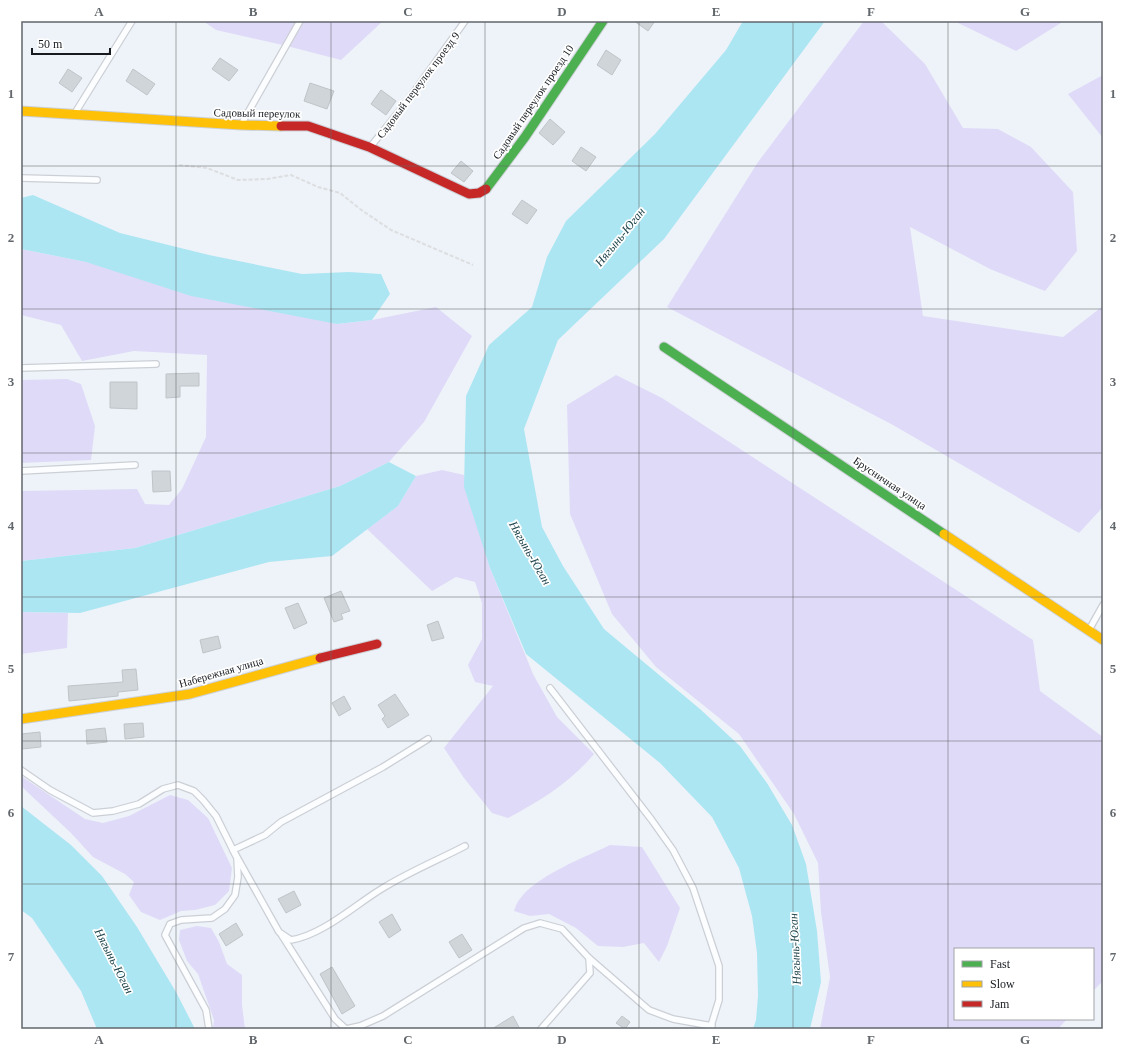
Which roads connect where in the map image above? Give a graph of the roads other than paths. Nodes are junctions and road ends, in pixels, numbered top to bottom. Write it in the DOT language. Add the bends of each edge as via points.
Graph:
graph roads {
  1 [pos="132,21"];
  2 [pos="300,21"];
  3 [pos="465,21"];
  4 [pos="603,21"];
  5 [pos="21,111"];
  6 [pos="74,115"];
  7 [pos="241,126"];
  8 [pos="369,147"];
  9 [pos="21,178"];
  10 [pos="97,180"];
  11 [pos="479,193"];
  12 [pos="664,347"];
  13 [pos="156,364"];
  14 [pos="21,368"];
  15 [pos="135,465"];
  16 [pos="21,471"];
  17 [pos="1103,605"];
  18 [pos="1089,630"];
  19 [pos="1103,640"];
  20 [pos="377,644"];
  21 [pos="550,688"];
  22 [pos="21,719"];
  23 [pos="428,738"];
  24 [pos="21,770"];
  25 [pos="465,846"];
  26 [pos="233,850"];
  27 [pos="279,932"];
  28 [pos="589,958"];
  29 [pos="711,1028"];
  30 [pos="209,1029"];
  31 [pos="541,1029"];
  1 -- 6 [label="lane"];
  2 -- 7 [label="lane"];
  3 -- 8 [label="lane, Садовый переулок проезд 9" via="406,104"];
  4 -- 11 [label="street, Садовый переулок проезд 10" via="525,137 487,188"];
  5 -- 6 [label="street, Садовый переулок"];
  6 -- 7 [label="street, Садовый переулок"];
  7 -- 8 [label="street, Садовый переулок" via="308,126"];
  8 -- 11 [label="street, Садовый переулок" via="469,194"];
  9 -- 10 [label="lane"];
  12 -- 18 [label="street, Брусничная улица"];
  13 -- 14 [label="lane"];
  15 -- 16 [label="lane"];
  17 -- 18 [label="lane"];
  18 -- 19 [label="street, Брусничная улица"];
  20 -- 22 [label="street, Набережная улица" via="286,666 190,694"];
  21 -- 29 [label="lane" via="651,819 673,850 693,888 719,966 719,1000"];
  23 -- 26 [label="lane" via="383,767 281,822 265,835"];
  24 -- 26 [label="lane" via="50,790 93,813 139,804 163,789 178,785 194,791 216,816"];
  25 -- 27 [label="lane" via="383,888 348,912 301,938 291,940"];
  26 -- 27 [label="lane"];
  26 -- 30 [label="lane" via="237,858 238,877 235,895 225,909 212,918 181,920 170,924 165,935 206,1010"];
  27 -- 28 [label="lane" via="335,1019 346,1029 383,1016 524,928 540,923 562,929"];
  28 -- 29 [label="lane" via="649,1010"];
  28 -- 31 [label="lane" via="590,973"];
}
